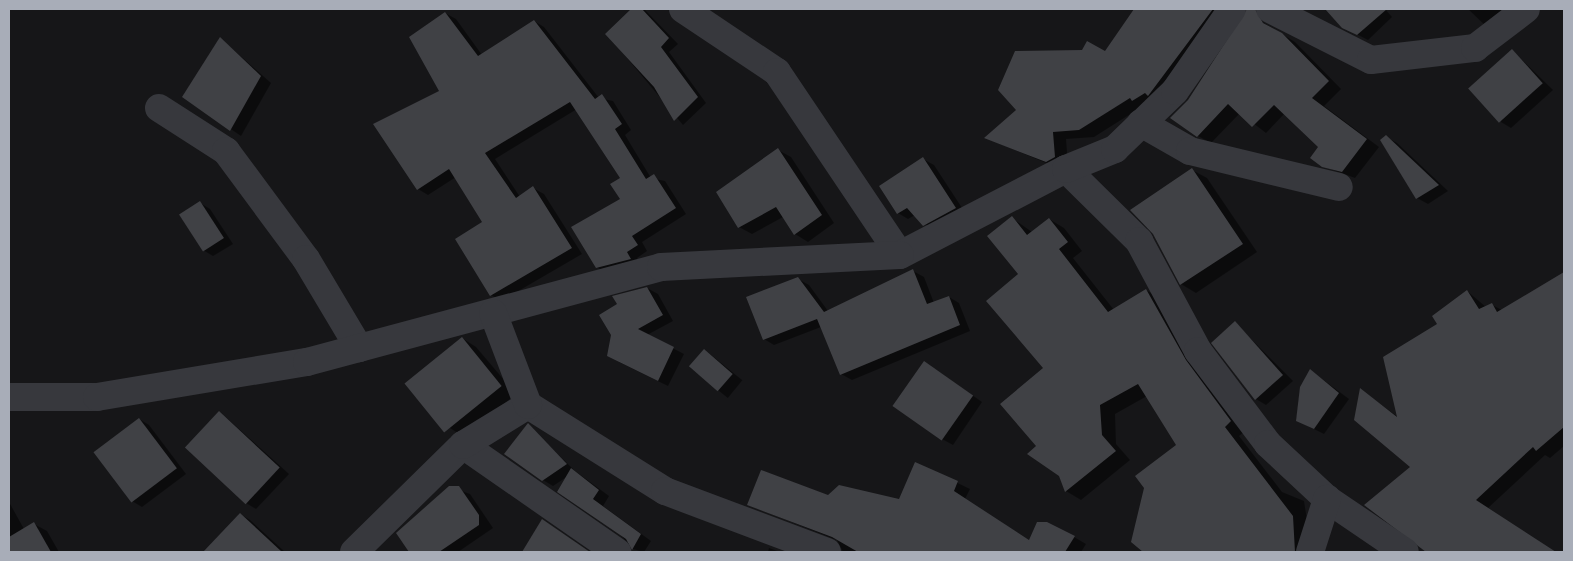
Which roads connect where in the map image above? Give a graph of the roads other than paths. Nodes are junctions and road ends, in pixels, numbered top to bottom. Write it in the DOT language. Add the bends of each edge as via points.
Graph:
graph roads {
  1 [pos="683,9"];
  2 [pos="1232,9"];
  3 [pos="1270,9"];
  4 [pos="1526,9"];
  5 [pos="159,108"];
  6 [pos="1141,124"];
  7 [pos="1066,169"];
  8 [pos="1338,187"];
  9 [pos="900,255"];
  10 [pos="492,313"];
  11 [pos="359,348"];
  12 [pos="9,397"];
  13 [pos="528,405"];
  14 [pos="463,446"];
  15 [pos="1328,499"];
  16 [pos="354,552"];
  17 [pos="617,552"];
  18 [pos="827,552"];
  19 [pos="1310,552"];
  20 [pos="1405,552"];
  1 -- 9 [label="street" via="777,72"];
  2 -- 6 [label="street" via="1175,91"];
  3 -- 4 [label="street" via="1371,60 1475,48"];
  5 -- 11 [label="street" via="226,151 306,259"];
  6 -- 7 [label="street" via="1115,149"];
  6 -- 8 [label="street" via="1190,151"];
  7 -- 9 [label="street"];
  7 -- 15 [label="street" via="1139,241 1198,351 1268,444"];
  9 -- 10 [label="street" via="661,267"];
  10 -- 11 [label="street"];
  10 -- 13 [label="street"];
  11 -- 12 [label="street" via="307,362 96,397"];
  13 -- 14 [label="street"];
  13 -- 18 [label="street" via="665,490"];
  14 -- 16 [label="street"];
  14 -- 17 [label="street"];
  15 -- 19 [label="street"];
  15 -- 20 [label="street"];
}
